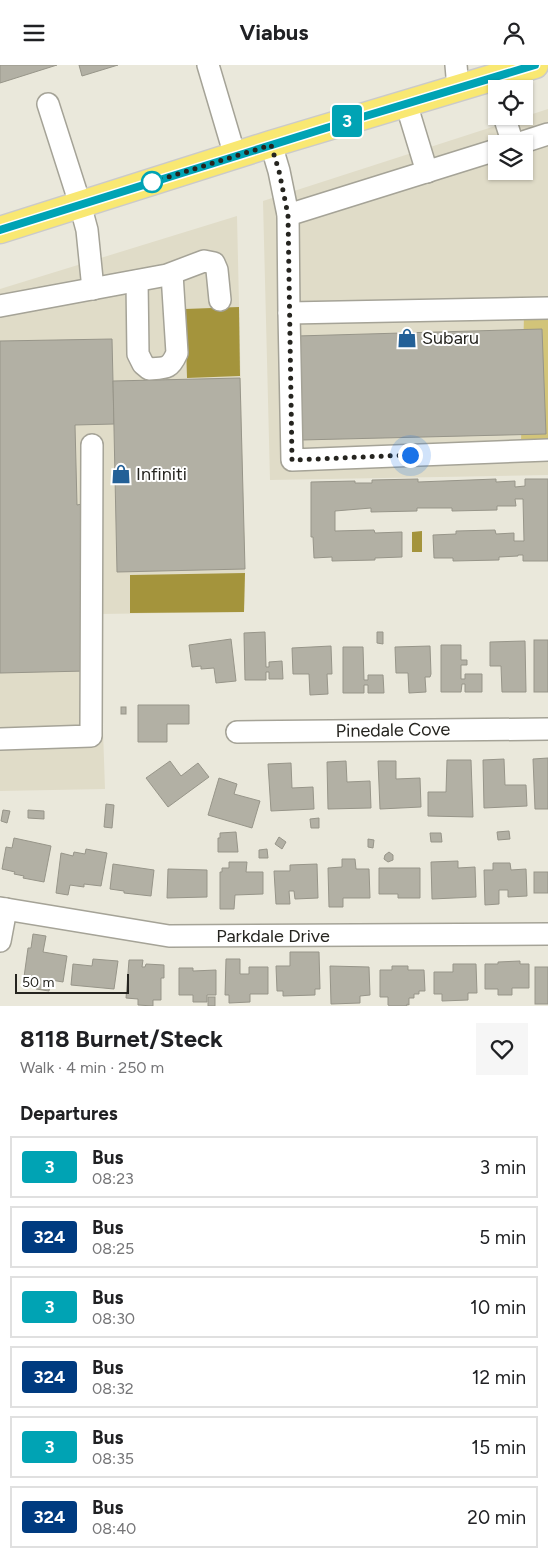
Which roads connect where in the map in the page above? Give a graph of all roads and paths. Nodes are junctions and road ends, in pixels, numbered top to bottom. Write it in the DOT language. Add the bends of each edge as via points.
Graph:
graph roads {
  1 [pos="208,65"];
  2 [pos="535,65"];
  3 [pos="457,77"];
  4 [pos="503,80"];
  5 [pos="488,83"];
  6 [pos="406,103"];
  7 [pos="48,104"];
  8 [pos="548,134"];
  9 [pos="533,139"];
  10 [pos="271,145"];
  11 [pos="488,153"];
  12 [pos="235,156"];
  13 [pos="427,172"];
  14 [pos="80,204"];
  15 [pos="288,215"];
  16 [pos="0,230"];
  17 [pos="172,273"];
  18 [pos="137,281"];
  19 [pos="93,289"];
  20 [pos="220,300"];
  21 [pos="0,306"];
  22 [pos="548,308"];
  23 [pos="289,313"];
  24 [pos="92,445"];
  25 [pos="548,450"];
  26 [pos="548,729"];
  27 [pos="237,732"];
  28 [pos="0,739"];
  29 [pos="3,909"];
  30 [pos="548,934"];
  31 [pos="0,941"];
  1 -- 12 [label="street"];
  2 -- 4 [label="main road"];
  3 -- 5 [label="main road"];
  3 -- 6 [label="main road"];
  6 -- 10 [label="main road"];
  6 -- 13 [label="street"];
  7 -- 14 [label="street"];
  8 -- 9 [label="street"];
  10 -- 12 [label="main road"];
  10 -- 15 [label="street"];
  11 -- 13 [label="street"];
  12 -- 14 [label="main road"];
  13 -- 15 [label="street"];
  14 -- 16 [label="main road"];
  14 -- 19 [label="street" via="87,230"];
  15 -- 23 [label="street"];
  17 -- 18 [label="street"];
  17 -- 18 [label="street" via="177,353 166,368 149,369 138,354"];
  17 -- 20 [label="street" via="204,261 214,263"];
  18 -- 19 [label="street"];
  19 -- 21 [label="street"];
  22 -- 23 [label="street"];
  23 -- 25 [label="street" via="292,460"];
  24 -- 28 [label="street" via="91,736"];
  26 -- 27 [label="street, Pinedale Cove"];
  29 -- 30 [label="street, Parkdale Drive" via="169,936"];
  29 -- 31 [label="street"];
}
